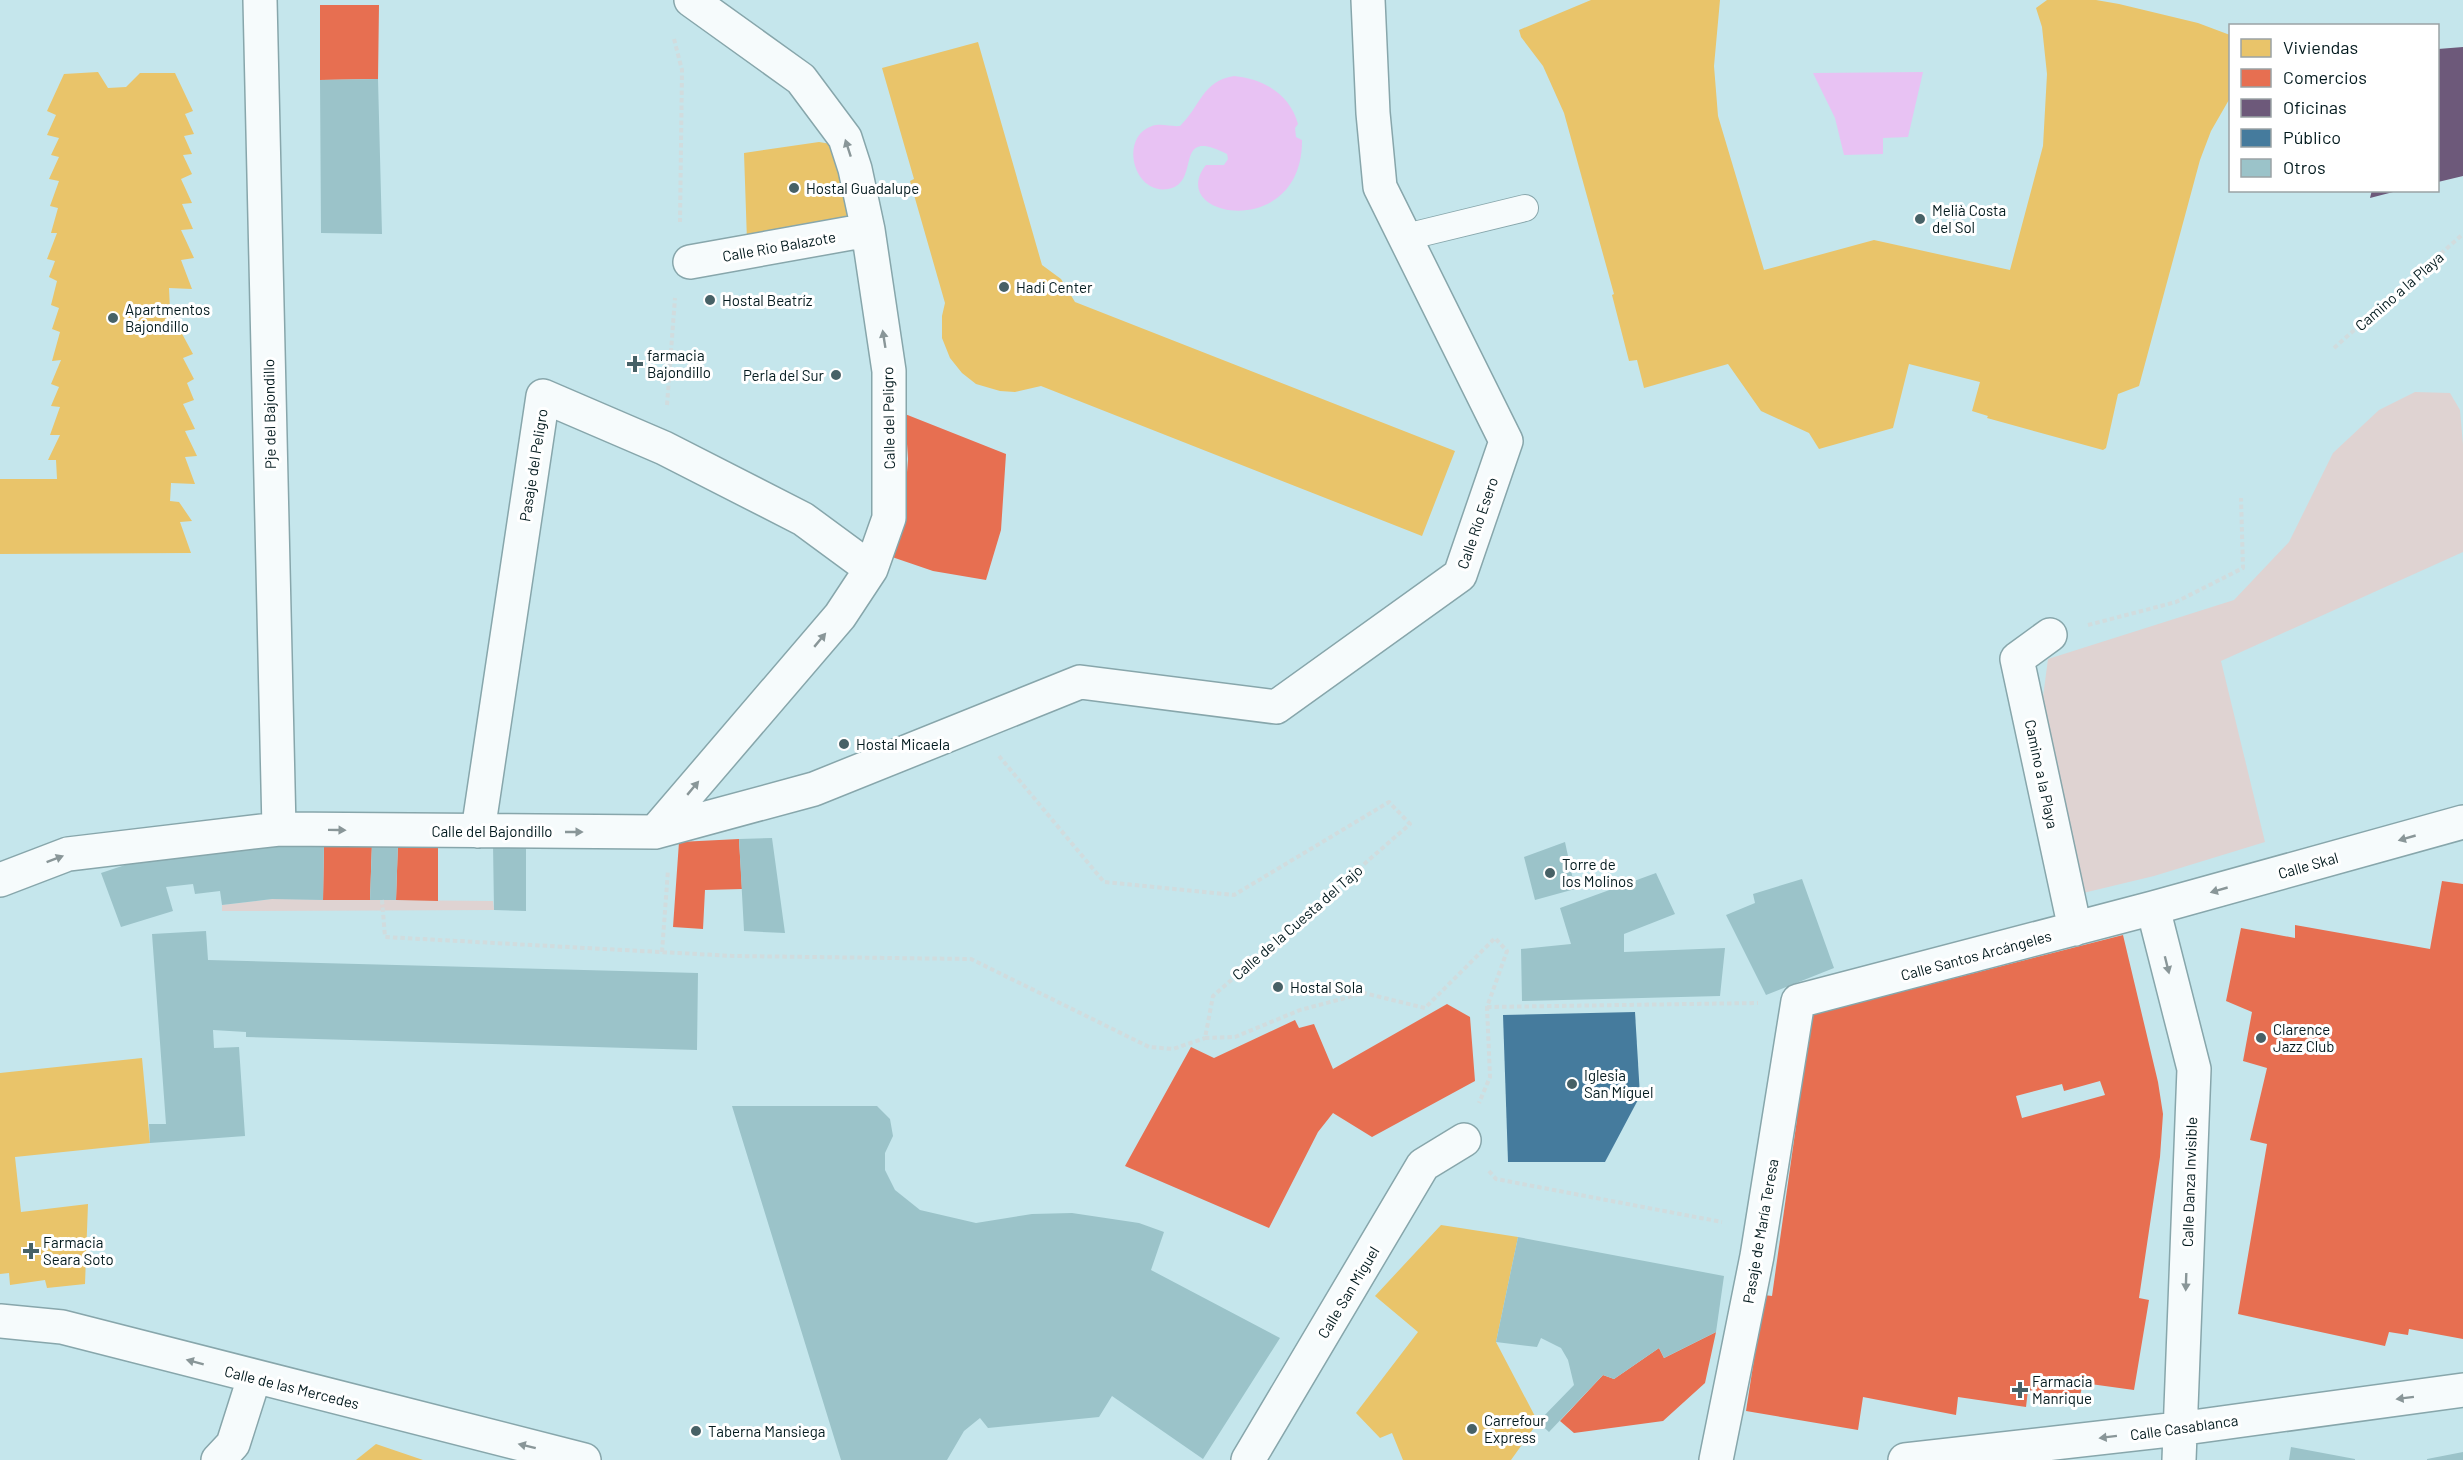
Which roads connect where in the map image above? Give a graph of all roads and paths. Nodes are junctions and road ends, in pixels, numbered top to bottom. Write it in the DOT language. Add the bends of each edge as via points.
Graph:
graph roads {
  1 [pos="260,0"];
  2 [pos="691,0"];
  3 [pos="1368,0"];
  4 [pos="1526,208"];
  5 [pos="868,230"];
  6 [pos="2463,234"];
  7 [pos="1406,237"];
  8 [pos="690,262"];
  9 [pos="2334,348"];
  10 [pos="2241,498"];
  11 [pos="871,569"];
  12 [pos="2050,635"];
  13 [pos="972,723"];
  14 [pos="2463,822"];
  15 [pos="279,829"];
  16 [pos="478,831"];
  17 [pos="655,832"];
  18 [pos="669,874"];
  19 [pos="0,880"];
  20 [pos="382,900"];
  21 [pos="2153,908"];
  22 [pos="2075,929"];
  23 [pos="662,952"];
  24 [pos="1798,1001"];
  25 [pos="1711,1004"];
  26 [pos="1487,1007"];
  27 [pos="1204,1038"];
  28 [pos="1464,1140"];
  29 [pos="1496,1179"];
  30 [pos="1761,1229"];
  31 [pos="0,1321"];
  32 [pos="255,1378"];
  33 [pos="2463,1390"];
  34 [pos="2179,1444"];
  35 [pos="218,1460"];
  36 [pos="584,1460"];
  37 [pos="1248,1460"];
  38 [pos="1716,1460"];
  39 [pos="1905,1460"];
  1 -- 15 [label="street, Pje del Bajondillo"];
  5 -- 2 [label="street, Calle del Peligro, one-way" via="855,169 844,138 826,110 801,79"];
  3 -- 7 [label="street, Calle Río Esero" via="1372,113 1380,187"];
  4 -- 7 [label="lane"];
  5 -- 8 [label="street, Calle Rio Balazote"];
  11 -- 5 [label="street, Calle del Peligro, one-way" via="889,518 889,371"];
  6 -- 9 [label="path, Camino a la Playa"];
  7 -- 13 [label="street, Calle Río Esero" via="1506,441 1460,575 1276,707 1080,682"];
  10 -- 12 [label="path" via="2243,568 2176,602"];
  11 -- 16 [label="street, Pasaje del Peligro" via="803,519 664,448 543,396"];
  17 -- 11 [label="street, Calle del Peligro, one-way" via="840,616"];
  12 -- 22 [label="street, Camino a la Playa" via="2017,658"];
  13 -- 17 [label="street, Calle del Bajondillo" via="814,789"];
  13 -- 27 [label="path, Calle de la Cuesta del Tajo" via="1104,882 1233,895 1389,802 1410,824 1214,996"];
  14 -- 21 [label="street, Calle Skal, one-way"];
  15 -- 16 [label="street, Calle del Bajondillo, one-way"];
  19 -- 15 [label="street, Calle del Bajondillo, one-way" via="68,854"];
  16 -- 17 [label="street, Calle del Bajondillo, one-way"];
  18 -- 23 [label="path"];
  20 -- 23 [label="path" via="385,937"];
  21 -- 22 [label="street, Calle Santos Arcángeles"];
  21 -- 34 [label="street, Calle Danza Invisible, one-way" via="2194,1069"];
  22 -- 24 [label="street, Calle Santos Arcángeles"];
  23 -- 27 [label="path" via="971,959 1149,1047 1173,1049"];
  24 -- 30 [label="street, Pasaje de María Teresa"];
  25 -- 26 [label="path"];
  26 -- 27 [label="path" via="1507,951 1495,938 1425,1008 1364,993 1300,1010 1235,1037"];
  26 -- 28 [label="path" via="1490,1077"];
  28 -- 37 [label="street, Calle San Miguel" via="1423,1165"];
  29 -- 30 [label="path"];
  30 -- 38 [label="street, Pasaje de María Teresa"];
  32 -- 31 [label="street, Calle de las Mercedes, one-way" via="62,1327"];
  32 -- 35 [label="street" via="233,1444"];
  36 -- 32 [label="street, Calle de las Mercedes, one-way"];
  33 -- 34 [label="street, Calle Casablanca, one-way"];
  34 -- 39 [label="street, Calle Casablanca, one-way"];
}
